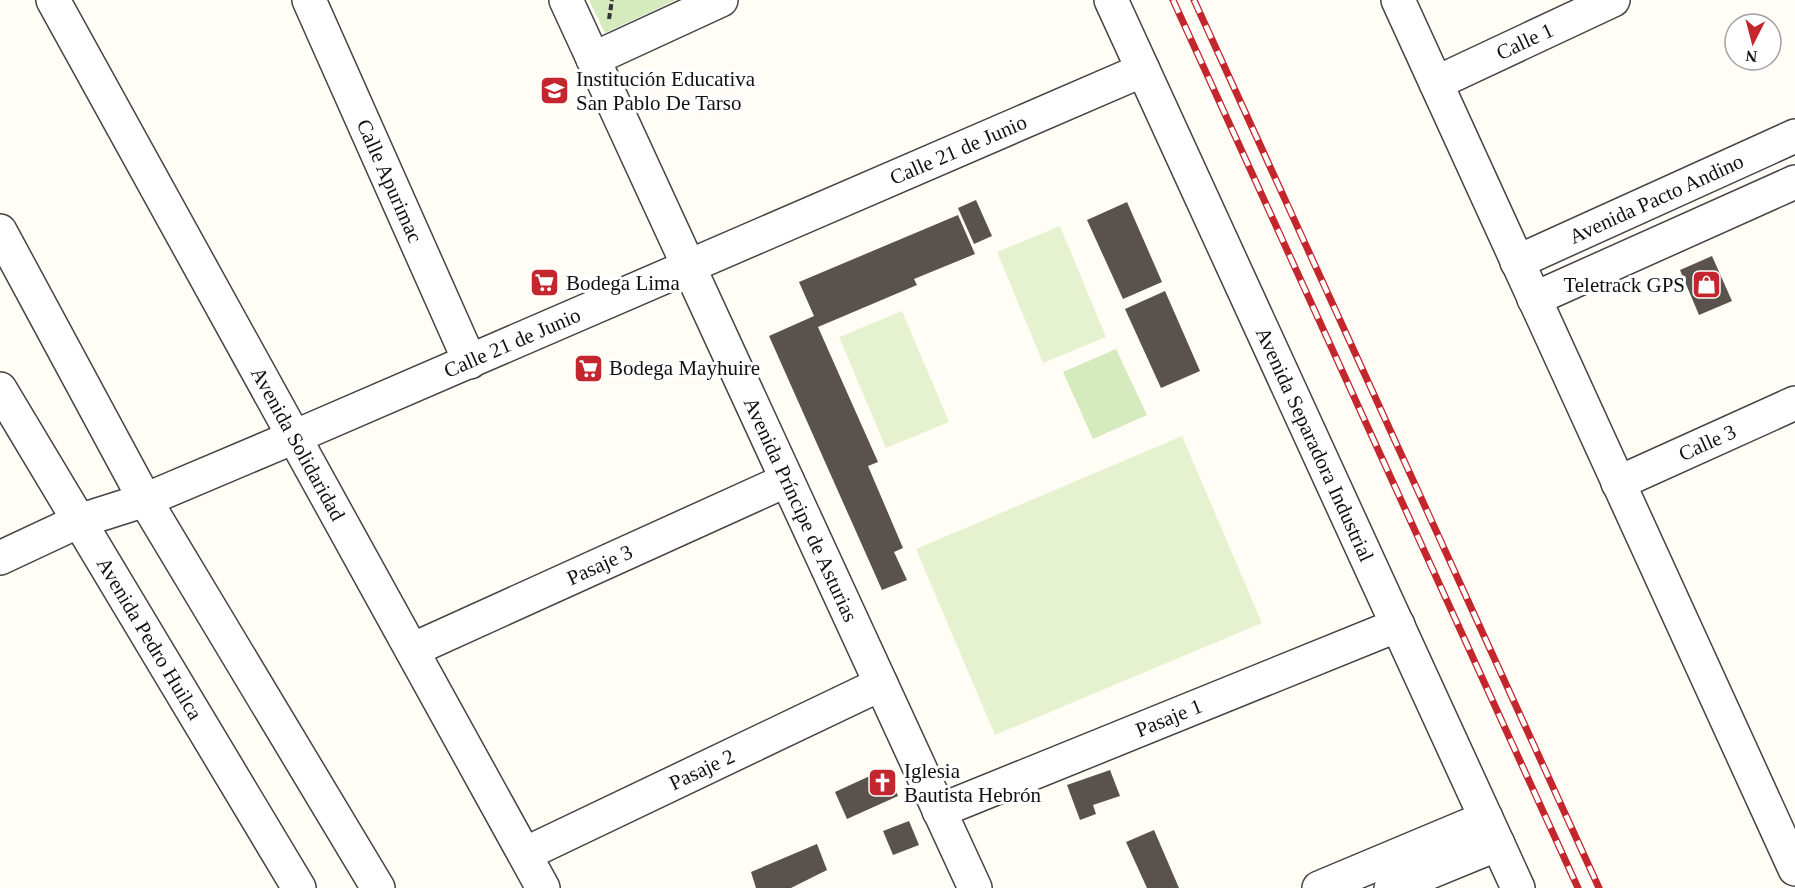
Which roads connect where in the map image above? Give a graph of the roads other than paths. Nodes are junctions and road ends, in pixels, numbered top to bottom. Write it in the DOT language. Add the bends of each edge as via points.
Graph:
graph roads {
  1 [pos="52,0"];
  2 [pos="309,0"];
  3 [pos="566,0"];
  4 [pos="721,0"];
  5 [pos="1111,0"];
  6 [pos="1398,0"];
  7 [pos="1613,0"];
  8 [pos="593,59"];
  9 [pos="1143,70"];
  10 [pos="1436,84"];
  11 [pos="1795,136"];
  12 [pos="1795,182"];
  13 [pos="0,231"];
  14 [pos="1517,262"];
  15 [pos="689,268"];
  16 [pos="1534,299"];
  17 [pos="470,362"];
  18 [pos="0,389"];
  19 [pos="1795,403"];
  20 [pos="294,437"];
  21 [pos="787,480"];
  22 [pos="1618,483"];
  23 [pos="145,500"];
  24 [pos="79,521"];
  25 [pos="0,558"];
  26 [pos="1398,625"];
  27 [pos="412,650"];
  28 [pos="881,684"];
  29 [pos="939,811"];
  30 [pos="1492,831"];
  31 [pos="525,854"];
  32 [pos="1793,860"];
  33 [pos="299,888"];
  34 [pos="378,888"];
  35 [pos="543,888"];
  36 [pos="975,888"];
  37 [pos="1319,888"];
  38 [pos="1391,888"];
  39 [pos="1518,888"];
  1 -- 20 [label="street, Avenida Solidaridad"];
  2 -- 17 [label="street, Calle Apurimac"];
  3 -- 8 [label="street, Avenida Príncipe de Asturias"];
  4 -- 8 [label="street"];
  5 -- 9 [label="street, Avenida Separadora Industrial"];
  6 -- 10 [label="street"];
  7 -- 10 [label="street, Calle 1"];
  8 -- 15 [label="street, Avenida Príncipe de Asturias"];
  9 -- 15 [label="street, Calle 21 de Junio"];
  9 -- 26 [label="street, Avenida Separadora Industrial"];
  10 -- 14 [label="street"];
  11 -- 14 [label="street, Avenida Pacto Andino"];
  12 -- 16 [label="street, Avenida Pacto Andino"];
  13 -- 23 [label="street"];
  14 -- 16 [label="street"];
  15 -- 17 [label="street, Calle 21 de Junio"];
  15 -- 21 [label="street, Avenida Príncipe de Asturias"];
  16 -- 22 [label="street"];
  17 -- 20 [label="street, Calle 21 de Junio"];
  18 -- 24 [label="street, Avenida Pedro Huilca"];
  19 -- 22 [label="street, Calle 3"];
  20 -- 23 [label="street, Calle 21 de Junio"];
  20 -- 27 [label="street, Avenida Solidaridad"];
  21 -- 27 [label="street, Pasaje 3"];
  21 -- 28 [label="street, Avenida Príncipe de Asturias"];
  22 -- 32 [label="street"];
  23 -- 24 [label="street, Calle 21 de Junio"];
  23 -- 34 [label="street"];
  24 -- 25 [label="street, Calle 21 de Junio"];
  24 -- 33 [label="street, Avenida Pedro Huilca"];
  26 -- 29 [label="street, Pasaje 1"];
  26 -- 30 [label="street, Avenida Separadora Industrial"];
  27 -- 31 [label="street, Avenida Solidaridad"];
  28 -- 29 [label="street, Avenida Príncipe de Asturias"];
  28 -- 31 [label="street, Pasaje 2"];
  29 -- 36 [label="street, Avenida Príncipe de Asturias"];
  30 -- 37 [label="street"];
  30 -- 38 [label="street"];
  30 -- 39 [label="street, Avenida Separadora Industrial"];
  31 -- 35 [label="street, Avenida Solidaridad"];
}
